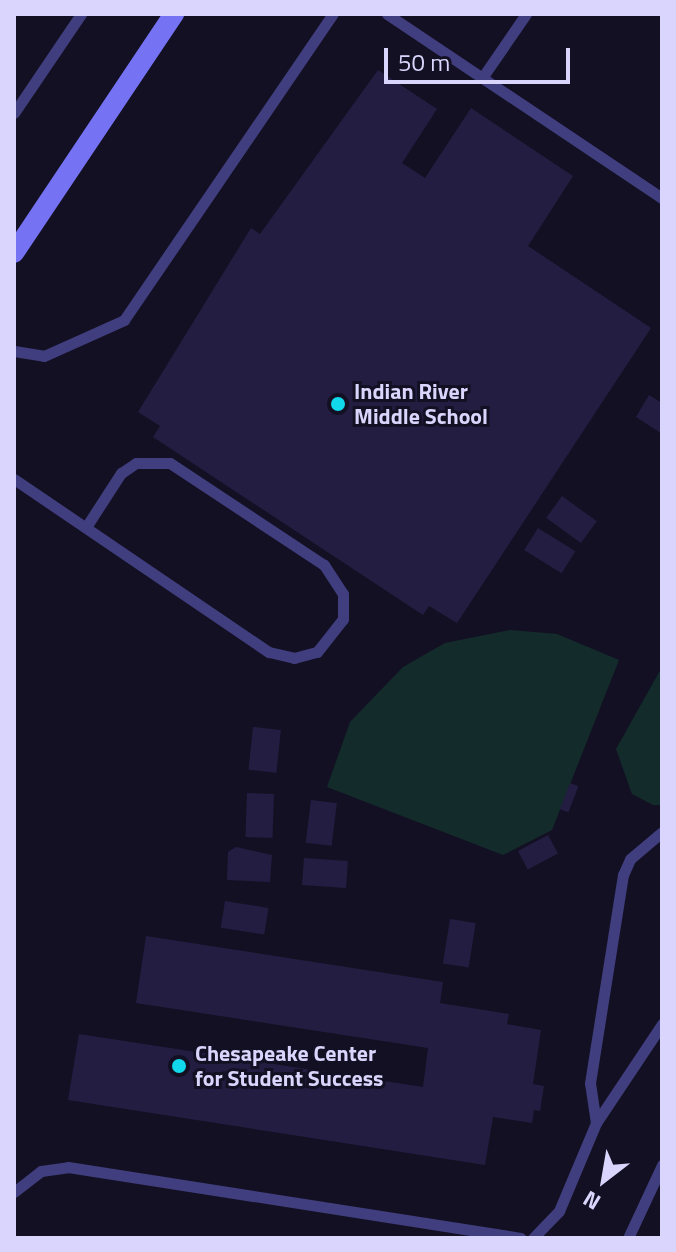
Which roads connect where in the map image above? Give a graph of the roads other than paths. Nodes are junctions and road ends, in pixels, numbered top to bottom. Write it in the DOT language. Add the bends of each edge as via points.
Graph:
graph roads {
  1 [pos="81,14"];
  2 [pos="174,14"];
  3 [pos="333,14"];
  4 [pos="387,14"];
  5 [pos="526,14"];
  6 [pos="482,78"];
  7 [pos="14,113"];
  8 [pos="662,198"];
  9 [pos="14,253"];
  10 [pos="14,351"];
  11 [pos="14,479"];
  12 [pos="86,527"];
  13 [pos="662,832"];
  14 [pos="662,1024"];
  15 [pos="596,1123"];
  16 [pos="662,1165"];
  17 [pos="14,1192"];
  18 [pos="520,1238"];
  19 [pos="533,1238"];
  20 [pos="628,1238"];
  1 -- 7 [label="lane"];
  2 -- 9 [label="street"];
  3 -- 10 [label="lane" via="124,320 44,356"];
  4 -- 6 [label="lane"];
  5 -- 6 [label="lane"];
  6 -- 8 [label="lane"];
  11 -- 12 [label="lane"];
  12 -- 12 [label="lane" via="269,652 294,658 317,652 343,619 343,594 324,565 170,463 136,463 121,473"];
  13 -- 15 [label="lane" via="630,859 623,875 590,1083"];
  14 -- 15 [label="lane"];
  15 -- 19 [label="lane" via="559,1211"];
  16 -- 20 [label="lane"];
  17 -- 18 [label="lane" via="41,1171 68,1167"];
}
